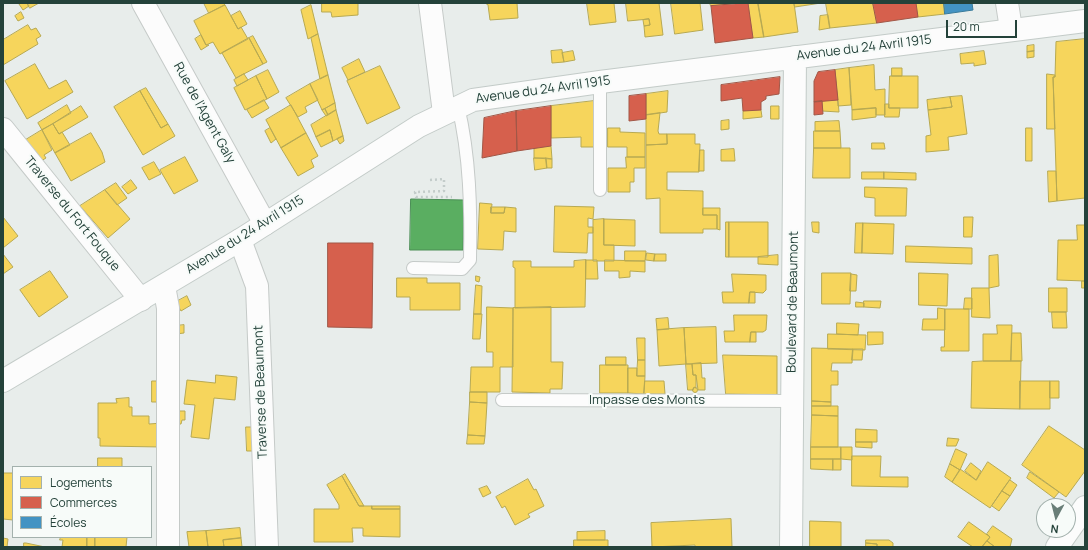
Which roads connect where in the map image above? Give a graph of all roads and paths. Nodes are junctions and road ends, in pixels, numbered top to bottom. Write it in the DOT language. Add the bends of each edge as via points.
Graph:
graph roads {
  1 [pos="142,3"];
  2 [pos="430,3"];
  3 [pos="1006,3"];
  4 [pos="1085,21"];
  5 [pos="1011,29"];
  6 [pos="795,57"];
  7 [pos="600,82"];
  8 [pos="451,110"];
  9 [pos="3,129"];
  10 [pos="430,180"];
  11 [pos="600,190"];
  12 [pos="471,197"];
  13 [pos="265,224"];
  14 [pos="240,240"];
  15 [pos="413,268"];
  16 [pos="164,286"];
  17 [pos="141,300"];
  18 [pos="6,375"];
  19 [pos="502,400"];
  20 [pos="792,401"];
  21 [pos="1085,507"];
  22 [pos="168,547"];
  23 [pos="267,547"];
  24 [pos="791,547"];
  25 [pos="1057,547"];
  1 -- 13 [label="street, Rue de l'Agent Galy"];
  2 -- 8 [label="street"];
  3 -- 5 [label="street"];
  4 -- 5 [label="street, Avenue du 24 Avril 1915"];
  5 -- 6 [label="street, Avenue du 24 Avril 1915"];
  6 -- 7 [label="street, Avenue du 24 Avril 1915"];
  6 -- 20 [label="street, Boulevard de Beaumont"];
  7 -- 8 [label="street, Avenue du 24 Avril 1915" via="480,98"];
  7 -- 11 [label="lane"];
  8 -- 12 [label="lane" via="464,133"];
  8 -- 13 [label="street, Avenue du 24 Avril 1915" via="410,131"];
  9 -- 17 [label="street, Traverse du Fort Fouque"];
  10 -- 12 [label="path" via="444,179 444,191 415,192 416,197"];
  12 -- 15 [label="lane" via="470,260 462,269"];
  13 -- 14 [label="street, Avenue du 24 Avril 1915"];
  14 -- 16 [label="street, Avenue du 24 Avril 1915"];
  14 -- 23 [label="street, Traverse de Beaumont" via="257,286"];
  16 -- 17 [label="street, Avenue du 24 Avril 1915"];
  16 -- 22 [label="street" via="168,308"];
  17 -- 18 [label="street, Avenue du 24 Avril 1915"];
  19 -- 20 [label="lane, Impasse des Monts"];
  20 -- 24 [label="street, Boulevard de Beaumont"];
  21 -- 25 [label="street"];
}
